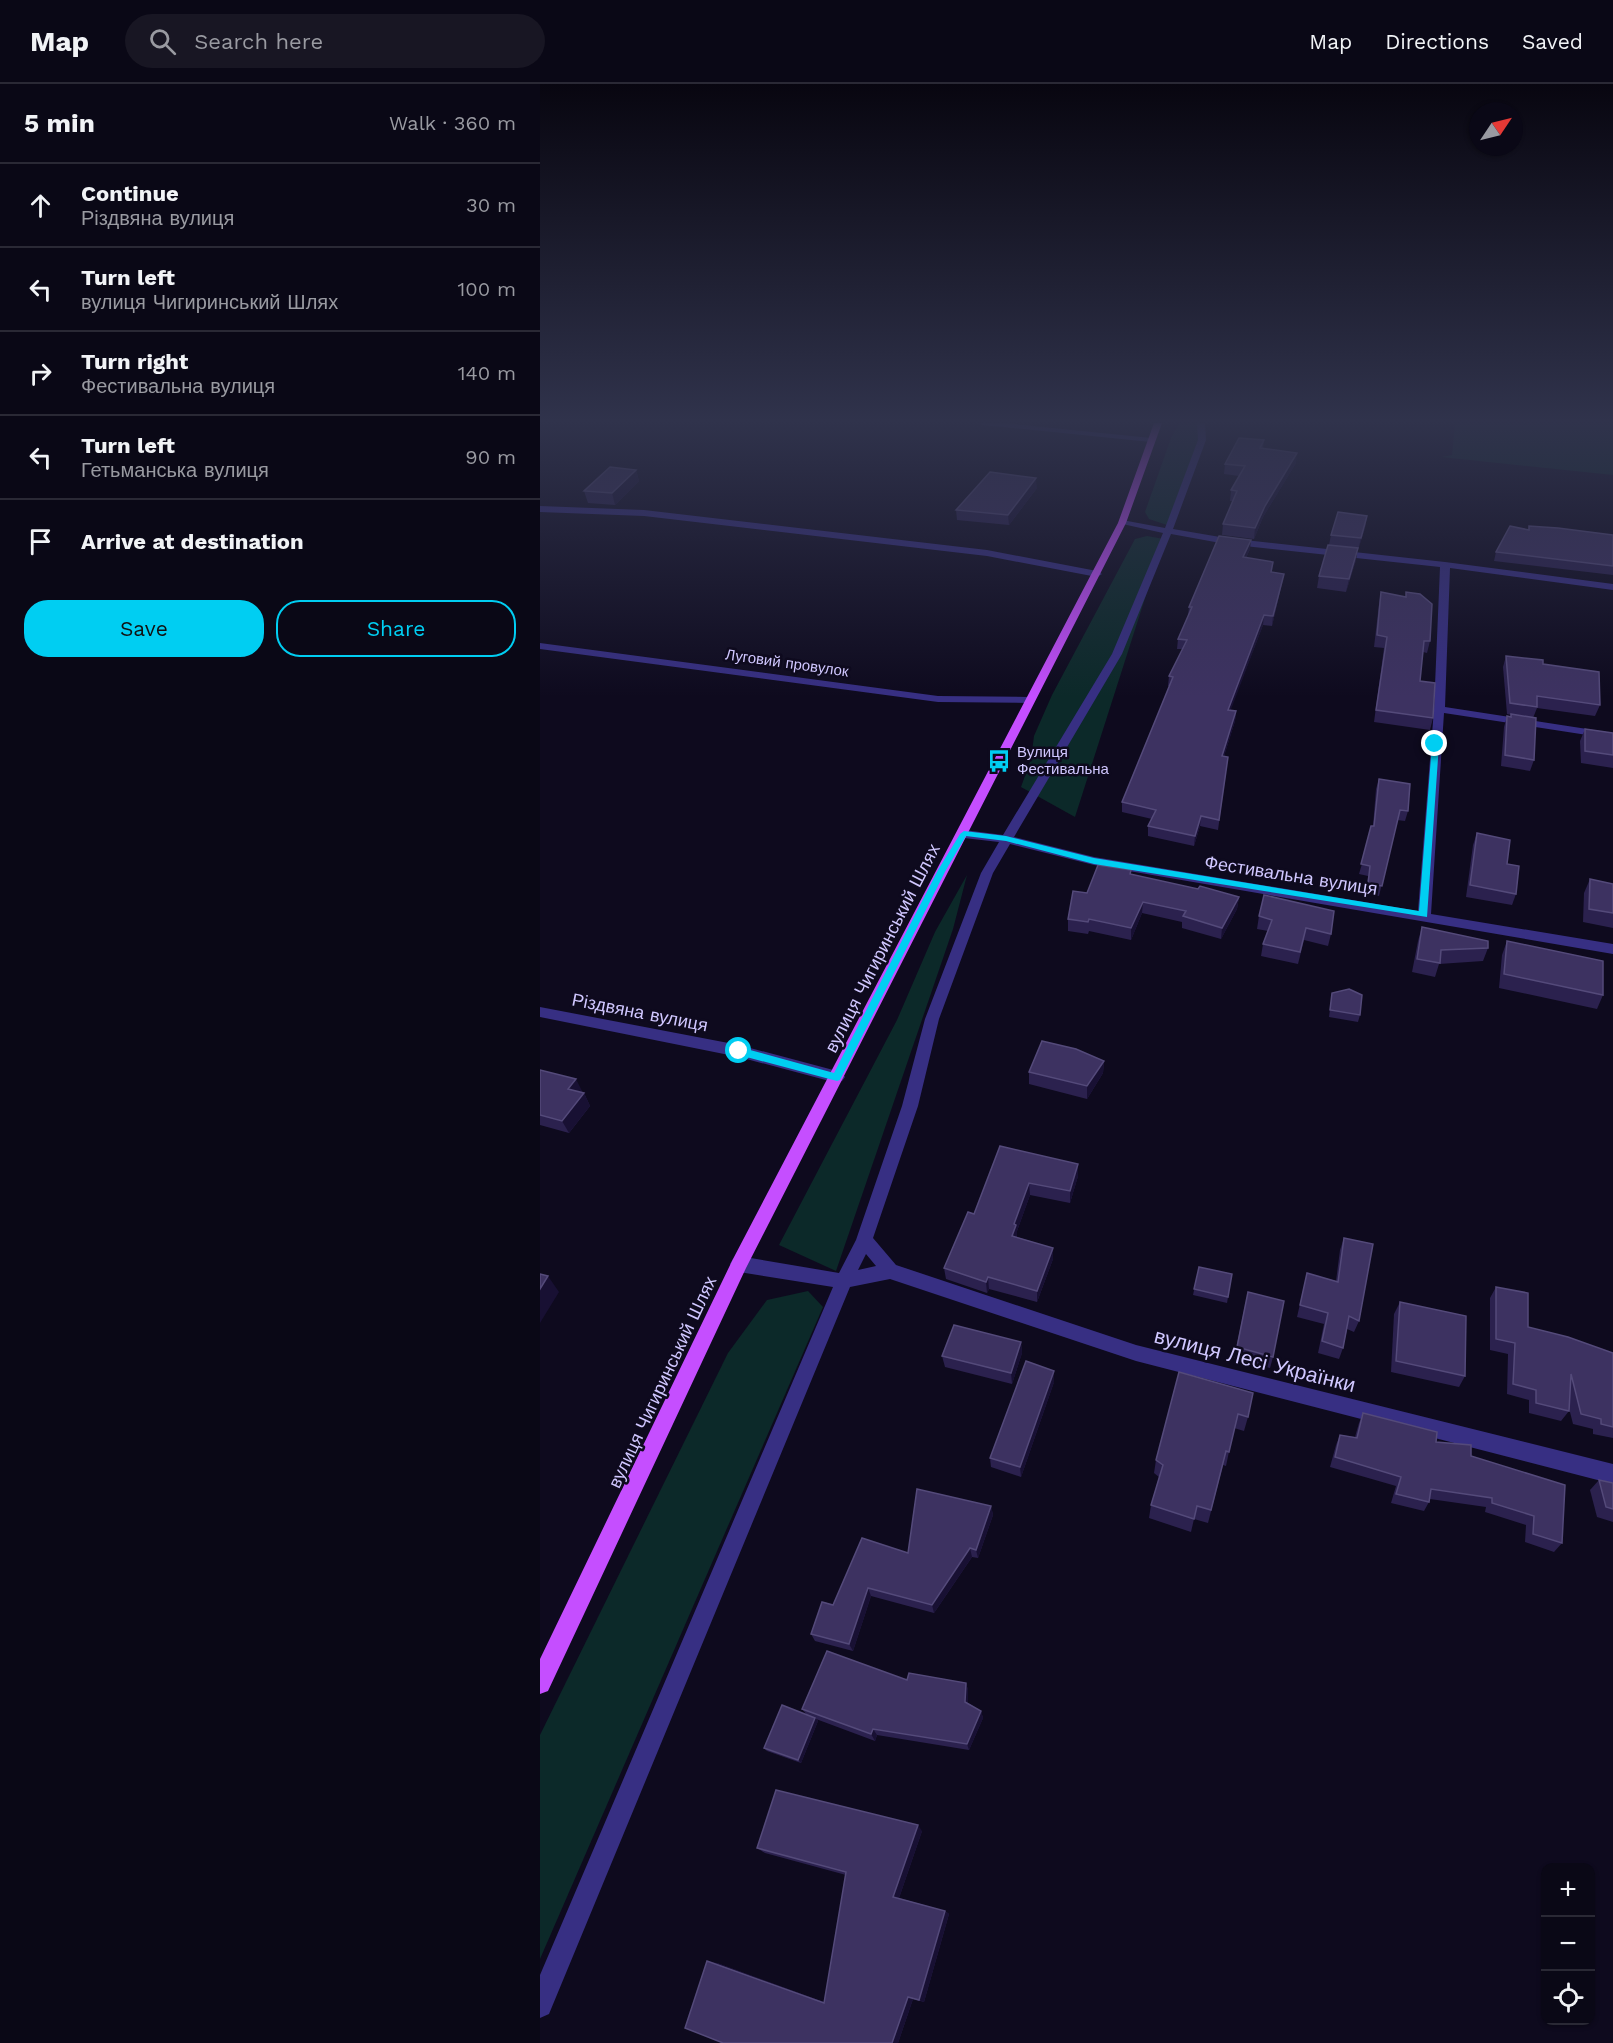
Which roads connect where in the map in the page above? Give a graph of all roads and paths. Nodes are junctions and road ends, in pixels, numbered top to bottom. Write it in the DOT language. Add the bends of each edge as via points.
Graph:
graph roads {
  1 [pos="656,514"];
  2 [pos="1125,514"];
  3 [pos="1174,514"];
  4 [pos="1122,523"];
  5 [pos="1167,532"];
  6 [pos="1445,565"];
  7 [pos="1097,574"];
  8 [pos="1613,587"];
  9 [pos="540,646"];
  10 [pos="1030,700"];
  11 [pos="1440,709"];
  12 [pos="1613,736"];
  13 [pos="964,834"];
  14 [pos="1006,839"];
  15 [pos="1424,915"];
  16 [pos="1613,949"];
  17 [pos="540,1012"];
  18 [pos="837,1077"];
  19 [pos="864,1240"];
  20 [pos="740,1264"];
  21 [pos="890,1271"];
  22 [pos="844,1281"];
  23 [pos="1613,1474"];
  24 [pos="546,1654"];
  25 [pos="540,1683"];
  26 [pos="540,2005"];
  1 -- 7 [label="street" via="987,553"];
  2 -- 4 [label="main road, вулиця Чигиринський Шлях"];
  3 -- 5 [label="street"];
  4 -- 5 [label="street"];
  4 -- 7 [label="main road, вулиця Чигиринський Шлях"];
  5 -- 6 [label="street"];
  5 -- 14 [label="street" via="1117,654"];
  6 -- 8 [label="street"];
  6 -- 11 [label="street"];
  7 -- 10 [label="main road, вулиця Чигиринський Шлях"];
  9 -- 10 [label="street, Луговий провулок" via="938,699"];
  10 -- 13 [label="main road, вулиця Чигиринський Шлях"];
  11 -- 12 [label="street"];
  11 -- 15 [label="street"];
  13 -- 14 [label="street, Фестивальна вулиця"];
  13 -- 18 [label="main road, вулиця Чигиринський Шлях"];
  14 -- 15 [label="street, Фестивальна вулиця" via="1094,861"];
  14 -- 19 [label="street" via="987,873 932,1019 910,1106"];
  15 -- 16 [label="street, Фестивальна вулиця"];
  17 -- 18 [label="street, Різдвяна вулиця" via="739,1051"];
  18 -- 20 [label="main road, вулиця Чигиринський Шлях"];
  19 -- 21 [label="street"];
  19 -- 22 [label="street"];
  20 -- 22 [label="street"];
  20 -- 24 [label="main road, вулиця Чигиринський Шлях"];
  21 -- 22 [label="street"];
  21 -- 23 [label="street, вулиця Лесі Українки" via="1136,1353"];
  22 -- 26 [label="street"];
  24 -- 25 [label="main road, вулиця Чигиринський Шлях"];
}
